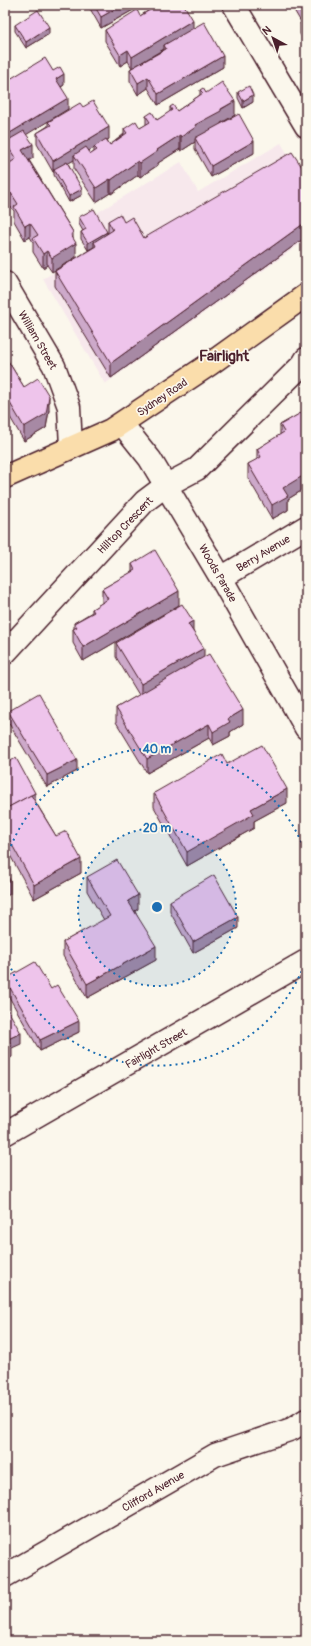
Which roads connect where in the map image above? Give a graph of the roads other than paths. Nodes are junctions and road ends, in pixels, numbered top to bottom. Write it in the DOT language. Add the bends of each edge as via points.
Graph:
graph roads {
  1 [pos="234,5"];
  2 [pos="306,126"];
  3 [pos="5,283"];
  4 [pos="306,295"];
  5 [pos="306,358"];
  6 [pos="122,424"];
  7 [pos="71,447"];
  8 [pos="5,477"];
  9 [pos="165,486"];
  10 [pos="306,527"];
  11 [pos="221,578"];
  12 [pos="5,653"];
  13 [pos="306,728"];
  14 [pos="306,961"];
  15 [pos="5,1134"];
  16 [pos="306,1420"];
  17 [pos="5,1576"];
  1 -- 2 [label="street"];
  3 -- 7 [label="street, William Street" via="54,366 69,407"];
  4 -- 6 [label="main road, Sydney Road"];
  5 -- 9 [label="street, Hilltop Crescent" via="303,364 197,469"];
  6 -- 7 [label="main road, Sydney Road"];
  6 -- 9 [label="street, Woods Parade" via="143,449"];
  7 -- 8 [label="main road, Sydney Road"];
  9 -- 11 [label="street, Woods Parade"];
  9 -- 12 [label="street, Hilltop Crescent" via="145,500"];
  10 -- 11 [label="street, Berry Avenue"];
  11 -- 13 [label="street, Woods Parade"];
  14 -- 15 [label="street, Fairlight Street"];
  16 -- 17 [label="street, Clifford Avenue" via="292,1429 214,1455"];
}
